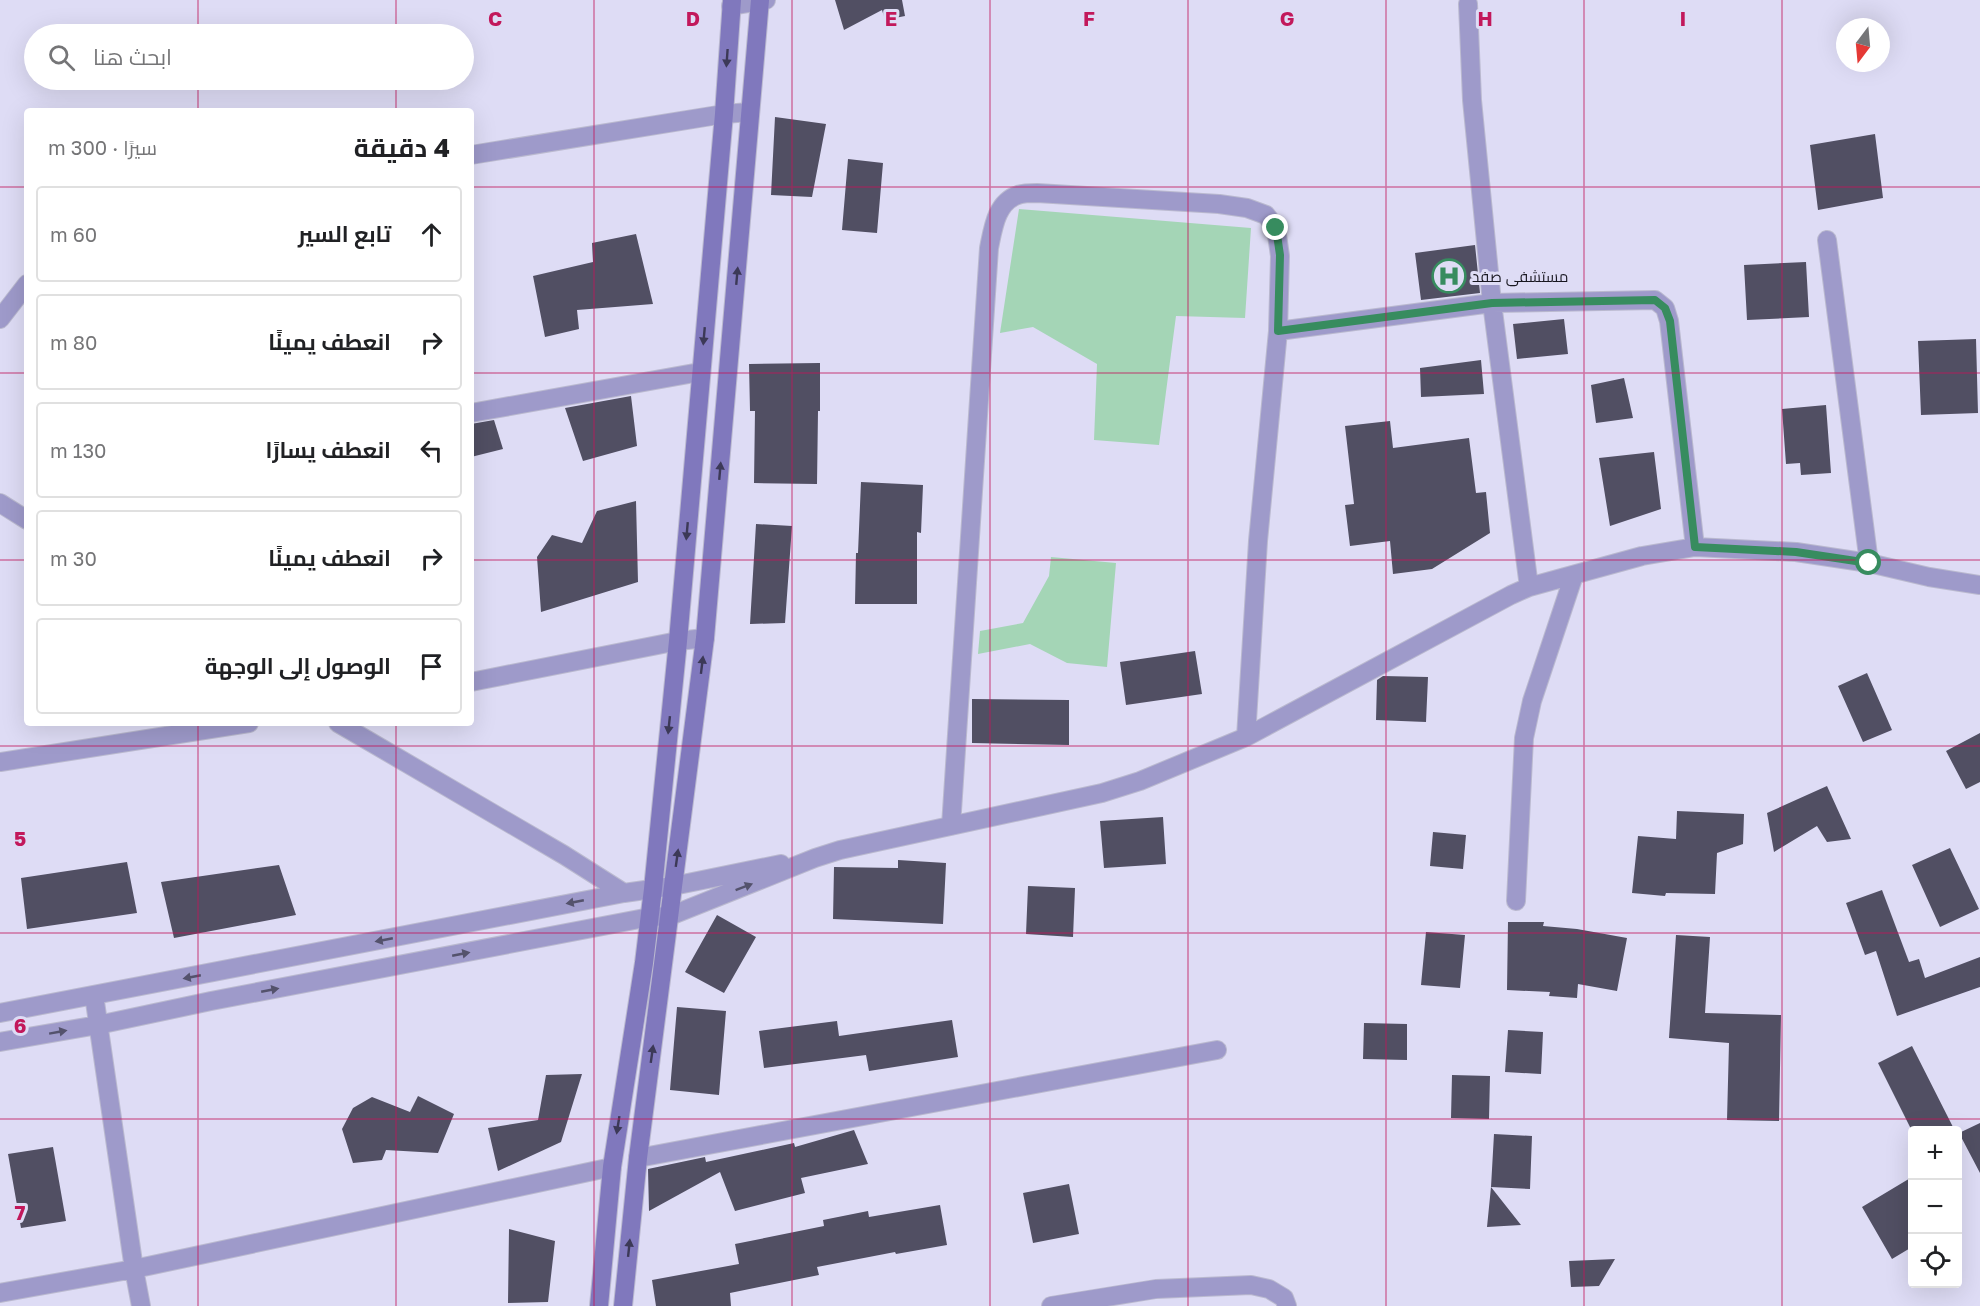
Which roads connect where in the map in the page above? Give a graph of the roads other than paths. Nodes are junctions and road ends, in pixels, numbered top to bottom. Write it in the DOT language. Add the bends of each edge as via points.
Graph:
graph roads {
  1 [pos="762,0"];
  2 [pos="731,3"];
  3 [pos="1468,4"];
  4 [pos="750,112"];
  5 [pos="724,114"];
  6 [pos="474,155"];
  7 [pos="1827,240"];
  8 [pos="24,288"];
  9 [pos="1492,303"];
  10 [pos="0,319"];
  11 [pos="1278,331"];
  12 [pos="700,372"];
  13 [pos="474,412"];
  14 [pos="0,503"];
  15 [pos="24,518"];
  16 [pos="1695,547"];
  17 [pos="1869,563"];
  18 [pos="1574,574"];
  19 [pos="1980,585"];
  20 [pos="1529,587"];
  21 [pos="705,638"];
  22 [pos="678,641"];
  23 [pos="474,681"];
  24 [pos="230,726"];
  25 [pos="343,726"];
  26 [pos="1246,737"];
  27 [pos="0,762"];
  28 [pos="951,826"];
  29 [pos="815,858"];
  30 [pos="673,886"];
  31 [pos="653,889"];
  32 [pos="624,893"];
  33 [pos="1516,901"];
  34 [pos="670,916"];
  35 [pos="651,917"];
  36 [pos="94,995"];
  37 [pos="0,1013"];
  38 [pos="98,1025"];
  39 [pos="0,1042"];
  40 [pos="1217,1050"];
  41 [pos="638,1158"];
  42 [pos="612,1167"];
  43 [pos="134,1269"];
  44 [pos="0,1293"];
  45 [pos="141,1306"];
  46 [pos="599,1306"];
  47 [pos="623,1306"];
  48 [pos="1051,1306"];
  49 [pos="1287,1306"];
  1 -- 2 [label="street"];
  1 -- 4 [label="main road"];
  2 -- 5 [label="main road, one-way"];
  3 -- 9 [label="street" via="1472,100"];
  4 -- 5 [label="street"];
  21 -- 4 [label="main road, one-way"];
  5 -- 6 [label="street"];
  5 -- 12 [label="main road, one-way"];
  7 -- 17 [label="street"];
  8 -- 10 [label="street"];
  9 -- 11 [label="street"];
  9 -- 16 [label="street" via="1655,300 1665,308 1670,321"];
  9 -- 20 [label="street"];
  11 -- 26 [label="street" via="1258,541"];
  11 -- 28 [label="street" via="1280,255 1276,228 1266,215 1219,204 1037,193 1017,195 1003,205 989,248"];
  12 -- 13 [label="street"];
  12 -- 22 [label="main road, one-way"];
  14 -- 15 [label="street"];
  16 -- 17 [label="street" via="1796,552"];
  16 -- 18 [label="street"];
  17 -- 19 [label="street"];
  18 -- 20 [label="street"];
  18 -- 33 [label="street" via="1532,701 1524,738"];
  20 -- 26 [label="street"];
  21 -- 22 [label="street"];
  30 -- 21 [label="main road, one-way"];
  22 -- 23 [label="street"];
  22 -- 31 [label="main road, one-way"];
  24 -- 27 [label="street"];
  25 -- 32 [label="street"];
  26 -- 28 [label="street" via="1102,793"];
  28 -- 29 [label="street"];
  29 -- 30 [label="street"];
  34 -- 29 [label="street, one-way"];
  30 -- 31 [label="street"];
  30 -- 34 [label="main road"];
  31 -- 32 [label="street"];
  31 -- 35 [label="main road"];
  32 -- 36 [label="street, one-way"];
  34 -- 35 [label="street"];
  41 -- 34 [label="main road, one-way"];
  38 -- 35 [label="street, one-way"];
  35 -- 42 [label="main road, one-way"];
  36 -- 37 [label="street"];
  36 -- 38 [label="street"];
  39 -- 38 [label="street, one-way"];
  38 -- 43 [label="street"];
  40 -- 41 [label="street"];
  47 -- 41 [label="main road, one-way"];
  42 -- 43 [label="street"];
  42 -- 46 [label="main road"];
  43 -- 44 [label="street"];
  43 -- 45 [label="street"];
  48 -- 49 [label="street" via="1156,1289 1251,1285 1269,1289 1284,1298"];
}
